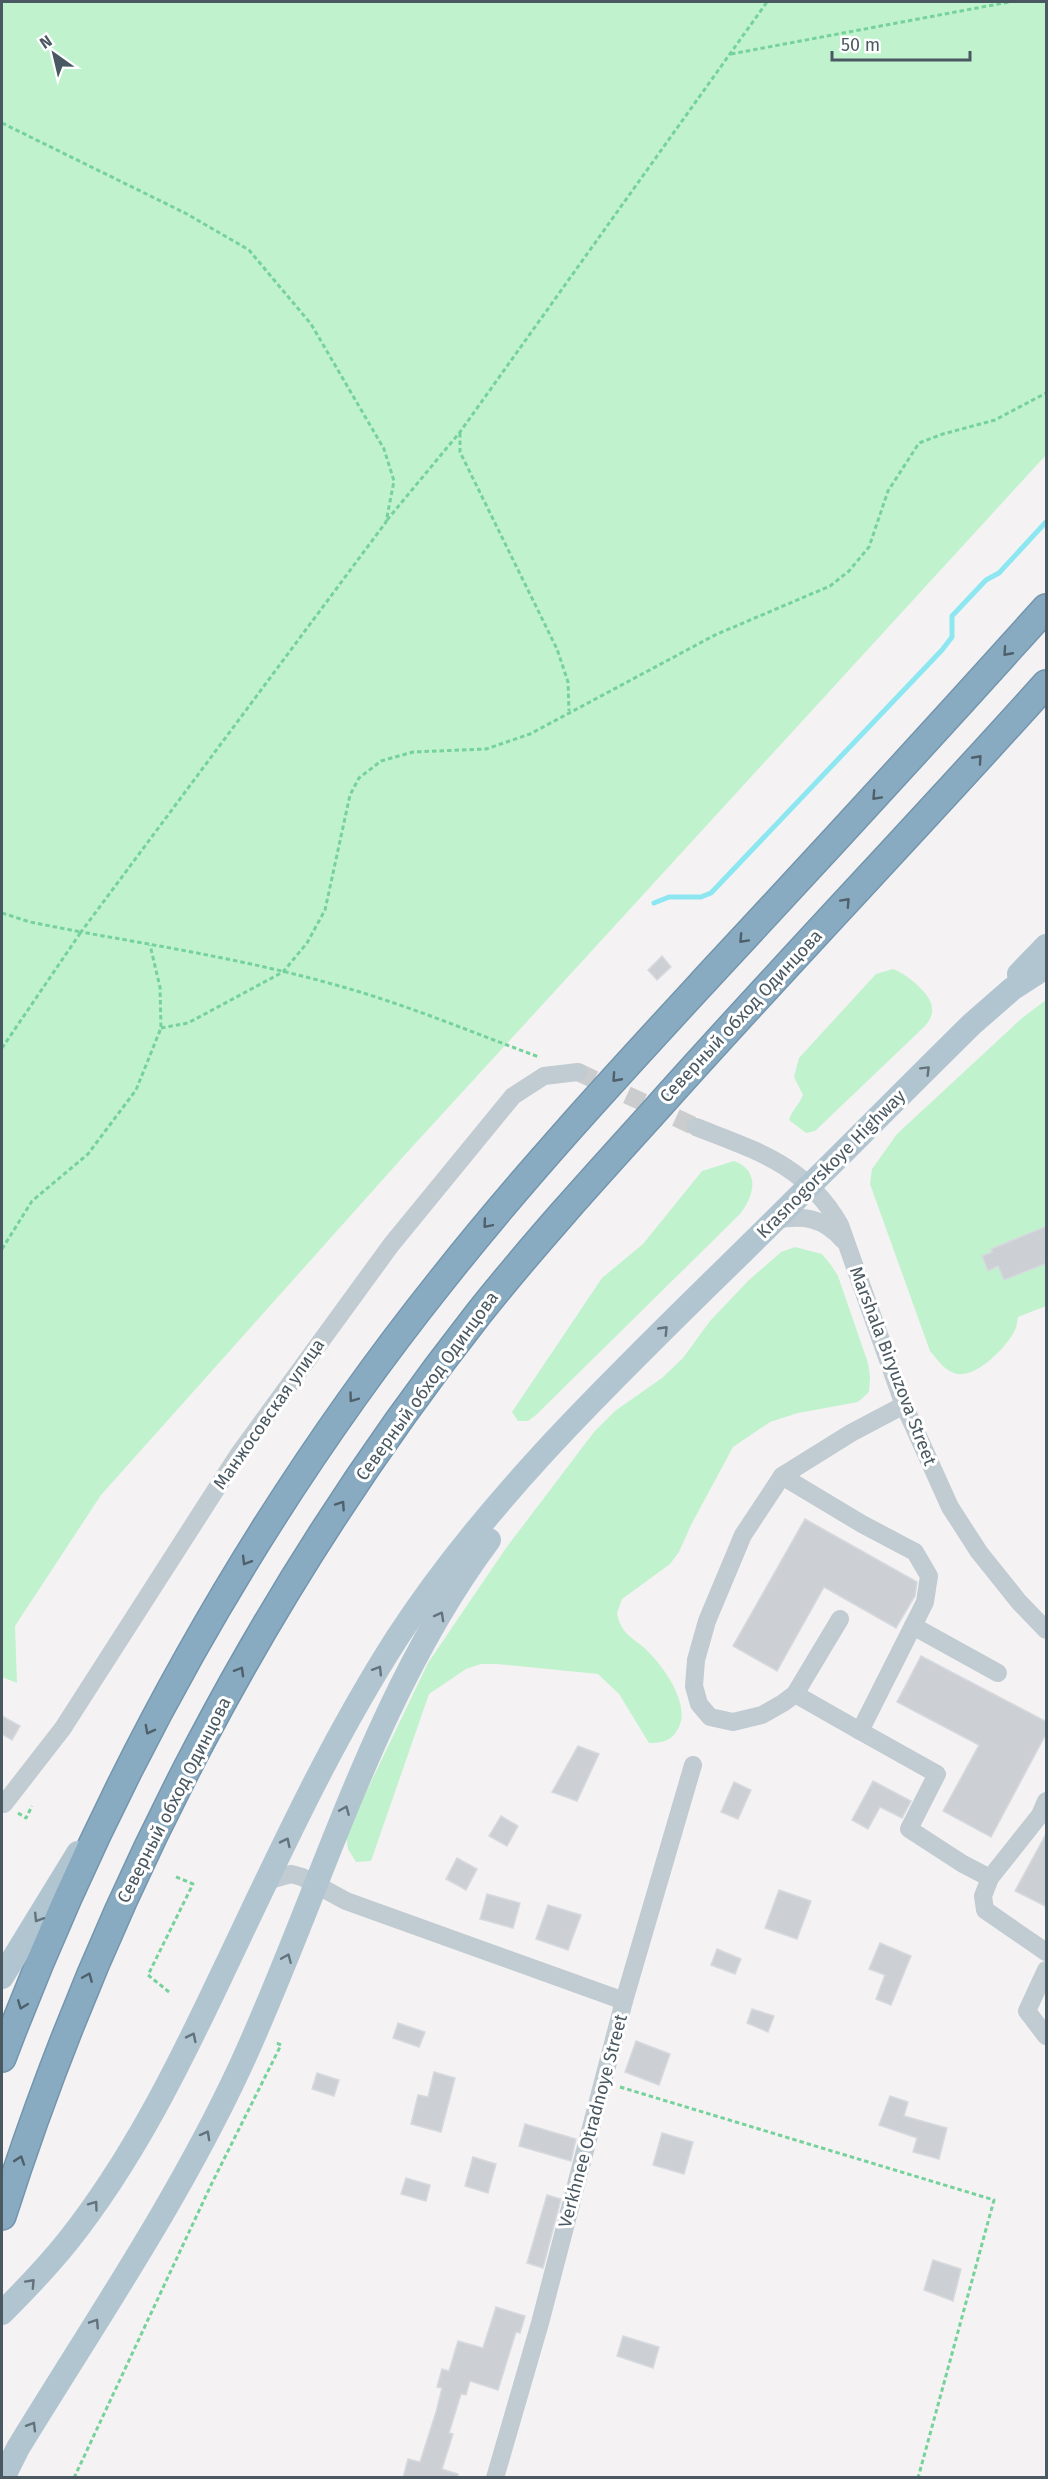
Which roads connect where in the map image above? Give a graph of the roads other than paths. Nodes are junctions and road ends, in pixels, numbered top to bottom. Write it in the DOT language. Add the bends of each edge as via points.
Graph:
graph roads {
  1 [pos="1047,608"];
  2 [pos="1047,684"];
  3 [pos="1047,946"];
  4 [pos="1047,967"];
  5 [pos="972,1024"];
  6 [pos="578,1072"];
  7 [pos="696,1127"];
  8 [pos="810,1185"];
  9 [pos="775,1220"];
  10 [pos="852,1256"];
  11 [pos="623,1371"];
  12 [pos="904,1405"];
  13 [pos="782,1476"];
  14 [pos="840,1619"];
  15 [pos="913,1626"];
  16 [pos="1047,1630"];
  17 [pos="998,1673"];
  18 [pos="795,1694"];
  19 [pos="860,1731"];
  20 [pos="693,1765"];
  21 [pos="123,1779"];
  22 [pos="1047,1802"];
  23 [pos="4,1804"];
  24 [pos="990,1878"];
  25 [pos="266,1881"];
  26 [pos="315,1884"];
  27 [pos="1047,1952"];
  28 [pos="1047,1970"];
  29 [pos="2,1977"];
  30 [pos="624,2001"];
  31 [pos="1047,2036"];
  32 [pos="2,2058"];
  33 [pos="2,2216"];
  34 [pos="2,2313"];
  35 [pos="3,2478"];
  36 [pos="495,2478"];
  1 -- 21 [label="highway, one-way" via="647,1043 438,1284 291,1488 185,1663"];
  33 -- 2 [label="highway, Северный обход Одинцова, one-way" via="71,2018 164,1811 248,1656 334,1515 471,1325 528,1254 692,1069"];
  3 -- 5 [label="main road"];
  4 -- 5 [label="main road, Krasnogorskoye Highway" via="1012,989"];
  8 -- 5 [label="main road, Krasnogorskoye Highway, one-way"];
  6 -- 23 [label="street, Манжосовская улица" via="544,1076 513,1096 391,1245 244,1446 63,1728"];
  7 -- 8 [label="street" via="783,1163"];
  8 -- 9 [label="main road, Krasnogorskoye Highway"];
  8 -- 10 [label="street, Marshala Biryuzova Street" via="827,1202"];
  9 -- 10 [label="street" via="794,1216 822,1223 834,1230"];
  11 -- 9 [label="main road, Krasnogorskoye Highway, one-way"];
  10 -- 12 [label="street, Marshala Biryuzova Street"];
  25 -- 11 [label="main road, one-way" via="334,1746 405,1628 471,1537"];
  26 -- 11 [label="main road, one-way" via="374,1744 450,1597 519,1498"];
  12 -- 13 [label="street"];
  12 -- 16 [label="street, Marshala Biryuzova Street" via="950,1507 979,1552"];
  13 -- 15 [label="street" via="915,1552 929,1576 925,1602"];
  13 -- 18 [label="street" via="743,1535 707,1621 696,1660 694,1686 699,1704 710,1717 733,1722 762,1715"];
  14 -- 18 [label="street"];
  15 -- 17 [label="street"];
  15 -- 19 [label="street"];
  18 -- 19 [label="street"];
  19 -- 24 [label="street" via="937,1774 909,1829"];
  20 -- 30 [label="street, Verkhnee Otradnoye Street"];
  21 -- 29 [label="main road, one-way"];
  21 -- 32 [label="highway, one-way" via="54,1927"];
  22 -- 24 [label="street"];
  24 -- 27 [label="street" via="983,1896 985,1910"];
  25 -- 26 [label="street" via="291,1874"];
  34 -- 25 [label="main road, one-way" via="59,2252 109,2183 161,2098"];
  26 -- 30 [label="street" via="346,1901"];
  35 -- 26 [label="main road, one-way" via="211,2127 297,1934"];
  28 -- 31 [label="street" via="1028,2011"];
  30 -- 36 [label="street, Verkhnee Otradnoye Street"];
}
